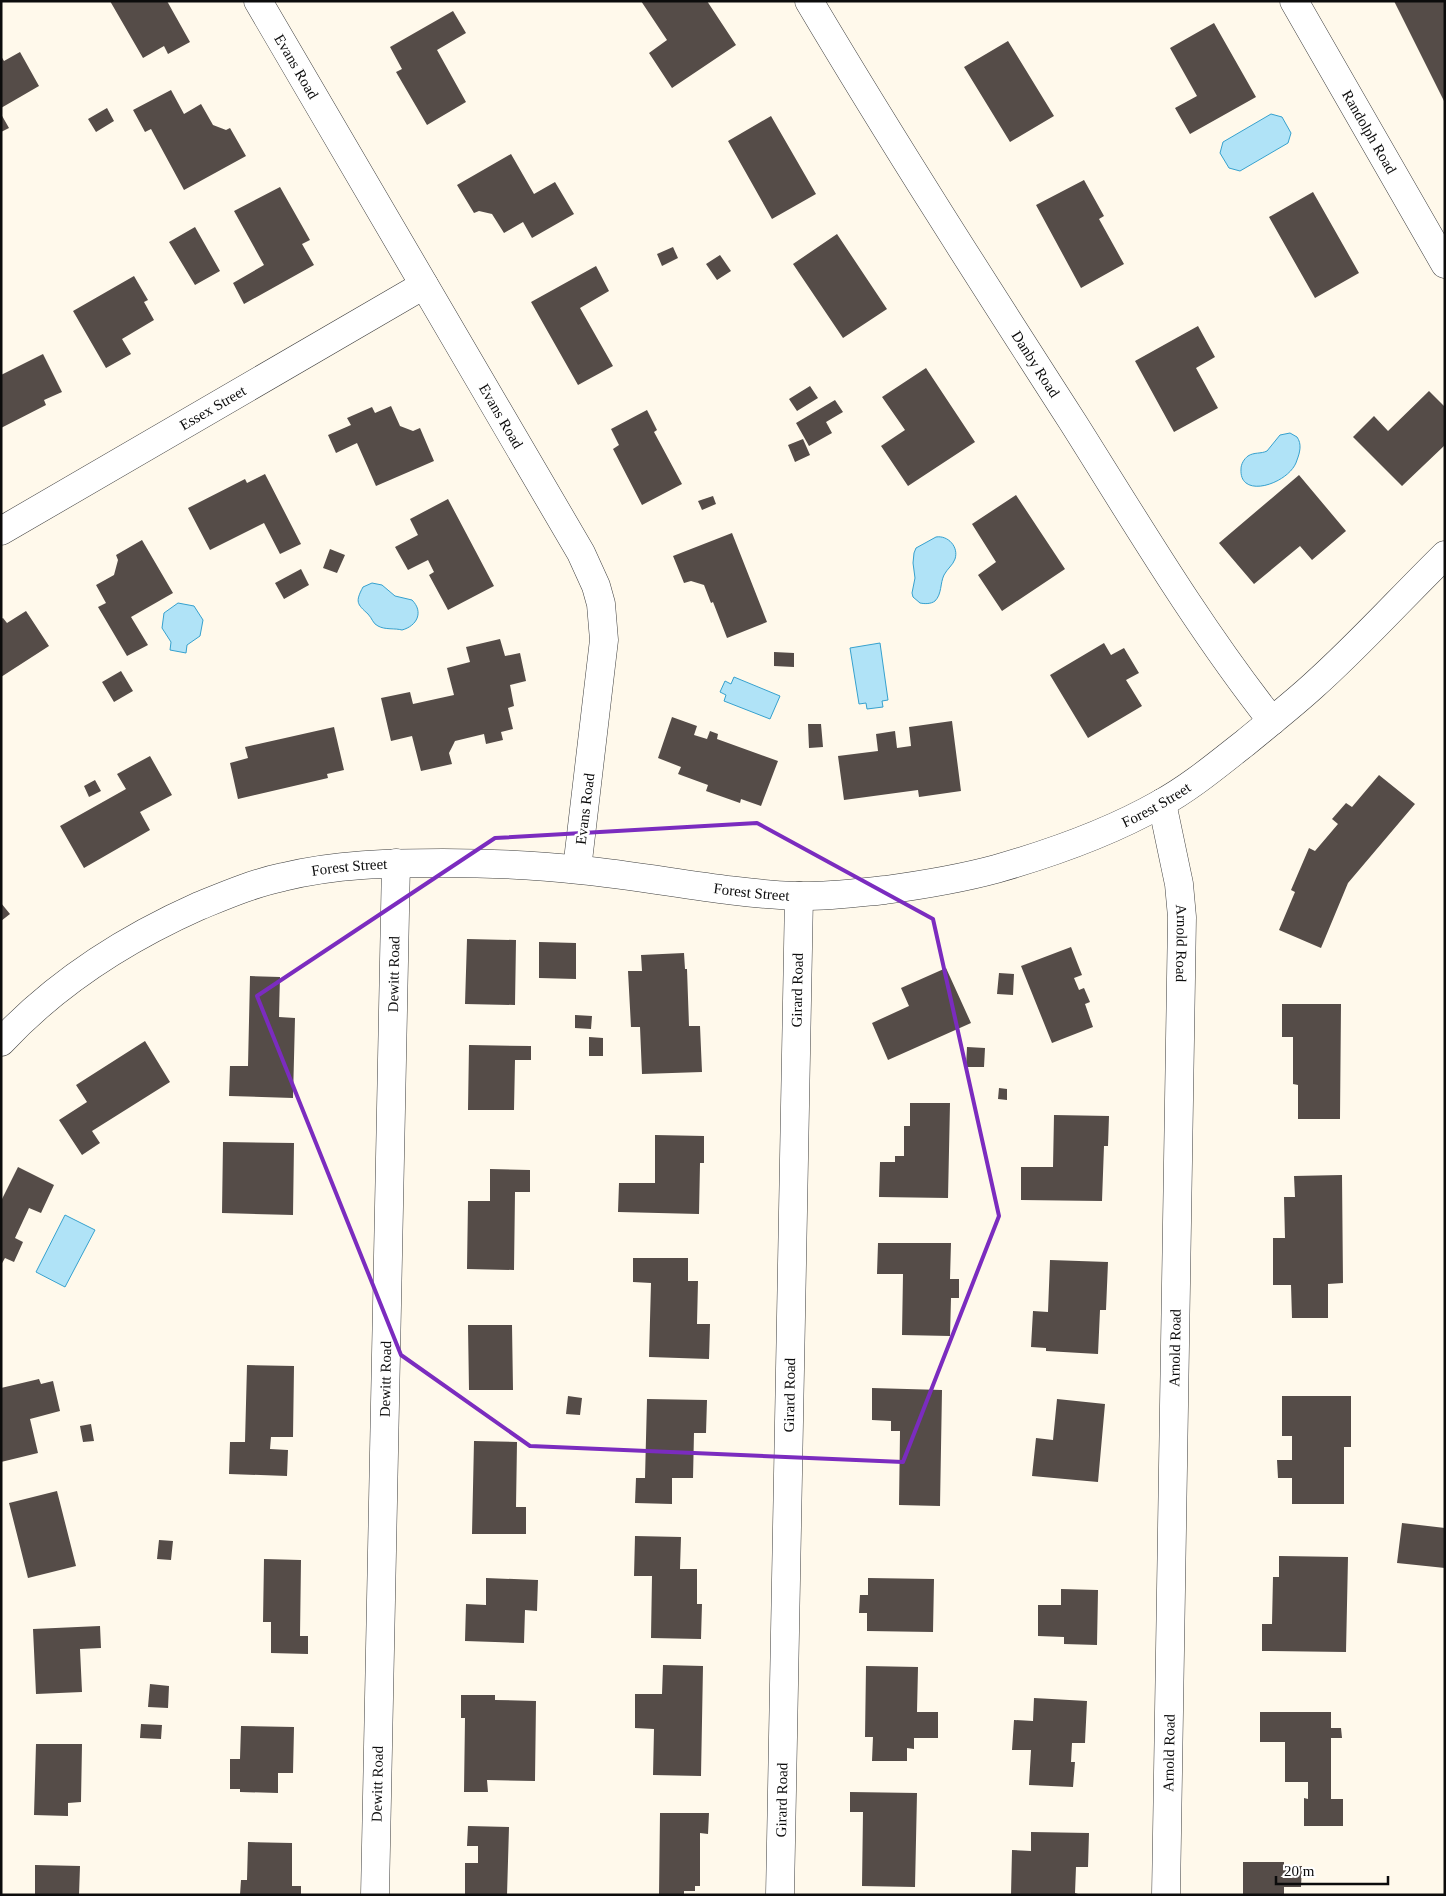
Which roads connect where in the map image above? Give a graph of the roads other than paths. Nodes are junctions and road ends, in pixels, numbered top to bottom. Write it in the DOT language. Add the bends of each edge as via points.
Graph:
graph roads {
  1 [pos="258,1"];
  2 [pos="809,1"];
  3 [pos="1294,1"];
  4 [pos="1445,264"];
  5 [pos="424,285"];
  6 [pos="1,531"];
  7 [pos="1445,555"];
  8 [pos="1272,720"];
  9 [pos="1162,803"];
  10 [pos="396,863"];
  11 [pos="577,869"];
  12 [pos="800,896"];
  13 [pos="1,1042"];
  14 [pos="375,1895"];
  15 [pos="780,1895"];
  16 [pos="1166,1895"];
  1 -- 5 [label="street, Evans Road"];
  2 -- 8 [label="street, Danby Road" via="885,128 1153,548 1234,671"];
  3 -- 4 [label="street, Randolph Road"];
  5 -- 6 [label="street, Essex Street"];
  5 -- 11 [label="street, Evans Road" via="582,553 601,604 603,658"];
  7 -- 8 [label="street, Forest Street" via="1314,685"];
  8 -- 9 [label="street, Forest Street" via="1218,764"];
  9 -- 12 [label="street, Forest Street" via="1102,833 994,870 904,887"];
  9 -- 16 [label="street, Arnold Road" via="1180,884 1182,917"];
  10 -- 11 [label="street, Forest Street"];
  10 -- 13 [label="street, Forest Street" via="351,865 280,877 236,891 169,920 86,968 25,1017"];
  10 -- 14 [label="street, Dewitt Road"];
  11 -- 12 [label="street, Forest Street"];
  12 -- 15 [label="street, Girard Road"];
}
